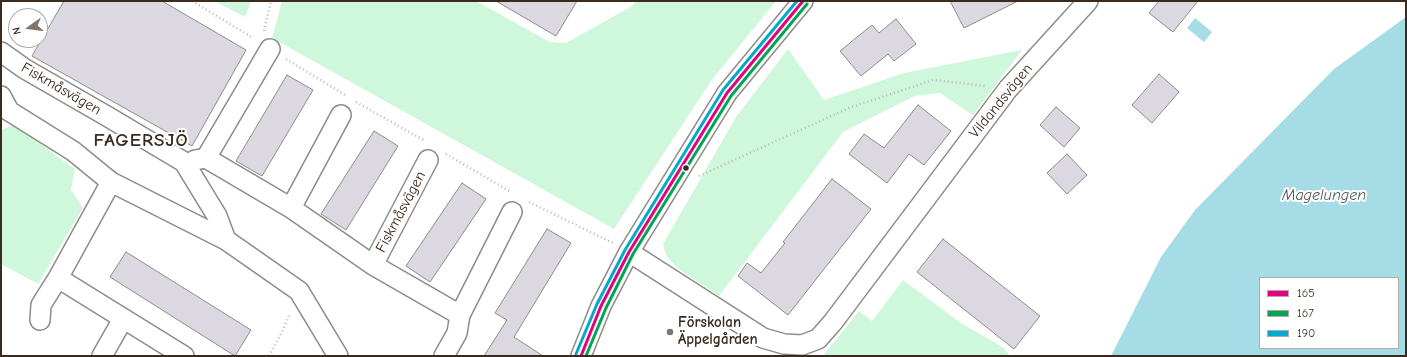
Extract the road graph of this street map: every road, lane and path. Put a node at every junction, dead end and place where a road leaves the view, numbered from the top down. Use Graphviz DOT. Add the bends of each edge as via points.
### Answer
graph roads {
  1 [pos="192,1"];
  2 [pos="271,1"];
  3 [pos="803,1"];
  4 [pos="1088,1"];
  5 [pos="266,46"];
  6 [pos="1,52"];
  7 [pos="994,86"];
  8 [pos="4,107"];
  9 [pos="341,115"];
  10 [pos="433,152"];
  11 [pos="206,158"];
  12 [pos="184,162"];
  13 [pos="695,178"];
  14 [pos="111,182"];
  15 [pos="512,192"];
  16 [pos="519,206"];
  17 [pos="292,208"];
  18 [pos="226,240"];
  19 [pos="629,252"];
  20 [pos="373,265"];
  21 [pos="58,278"];
  22 [pos="460,315"];
  23 [pos="123,319"];
  24 [pos="40,320"];
  25 [pos="282,332"];
  26 [pos="102,356"];
  27 [pos="184,356"];
  28 [pos="269,356"];
  29 [pos="338,356"];
  30 [pos="444,356"];
  31 [pos="581,356"];
  1 -- 5 [label="path"];
  2 -- 5 [label="path"];
  3 -- 19 [label="street" via="727,93"];
  4 -- 19 [label="street, Vildandsvägen" via="1008,89 818,339 802,345 784,344 763,338"];
  5 -- 10 [label="path"];
  5 -- 11 [label="street"];
  6 -- 12 [label="street, Fiskmåsvägen" via="25,69"];
  7 -- 13 [label="path" via="933,80 849,108"];
  8 -- 14 [label="street" via="73,151"];
  9 -- 17 [label="street"];
  10 -- 15 [label="path"];
  10 -- 20 [label="street, Fiskmåsvägen"];
  11 -- 12 [label="street"];
  11 -- 17 [label="street, Fiskmåsvägen"];
  12 -- 18 [label="street, Fiskmåsvägen" via="217,216"];
  14 -- 18 [label="street"];
  14 -- 21 [label="street"];
  16 -- 19 [label="path"];
  16 -- 22 [label="street"];
  17 -- 20 [label="street, Fiskmåsvägen"];
  18 -- 29 [label="street" via="299,291"];
  19 -- 31 [label="street" via="601,306"];
  20 -- 22 [label="street, Fiskmåsvägen"];
  21 -- 23 [label="street"];
  21 -- 24 [label="street" via="41,305"];
  22 -- 30 [label="street" via="457,333"];
  23 -- 26 [label="street"];
  23 -- 27 [label="street"];
  25 -- 28 [label="path"];
}
